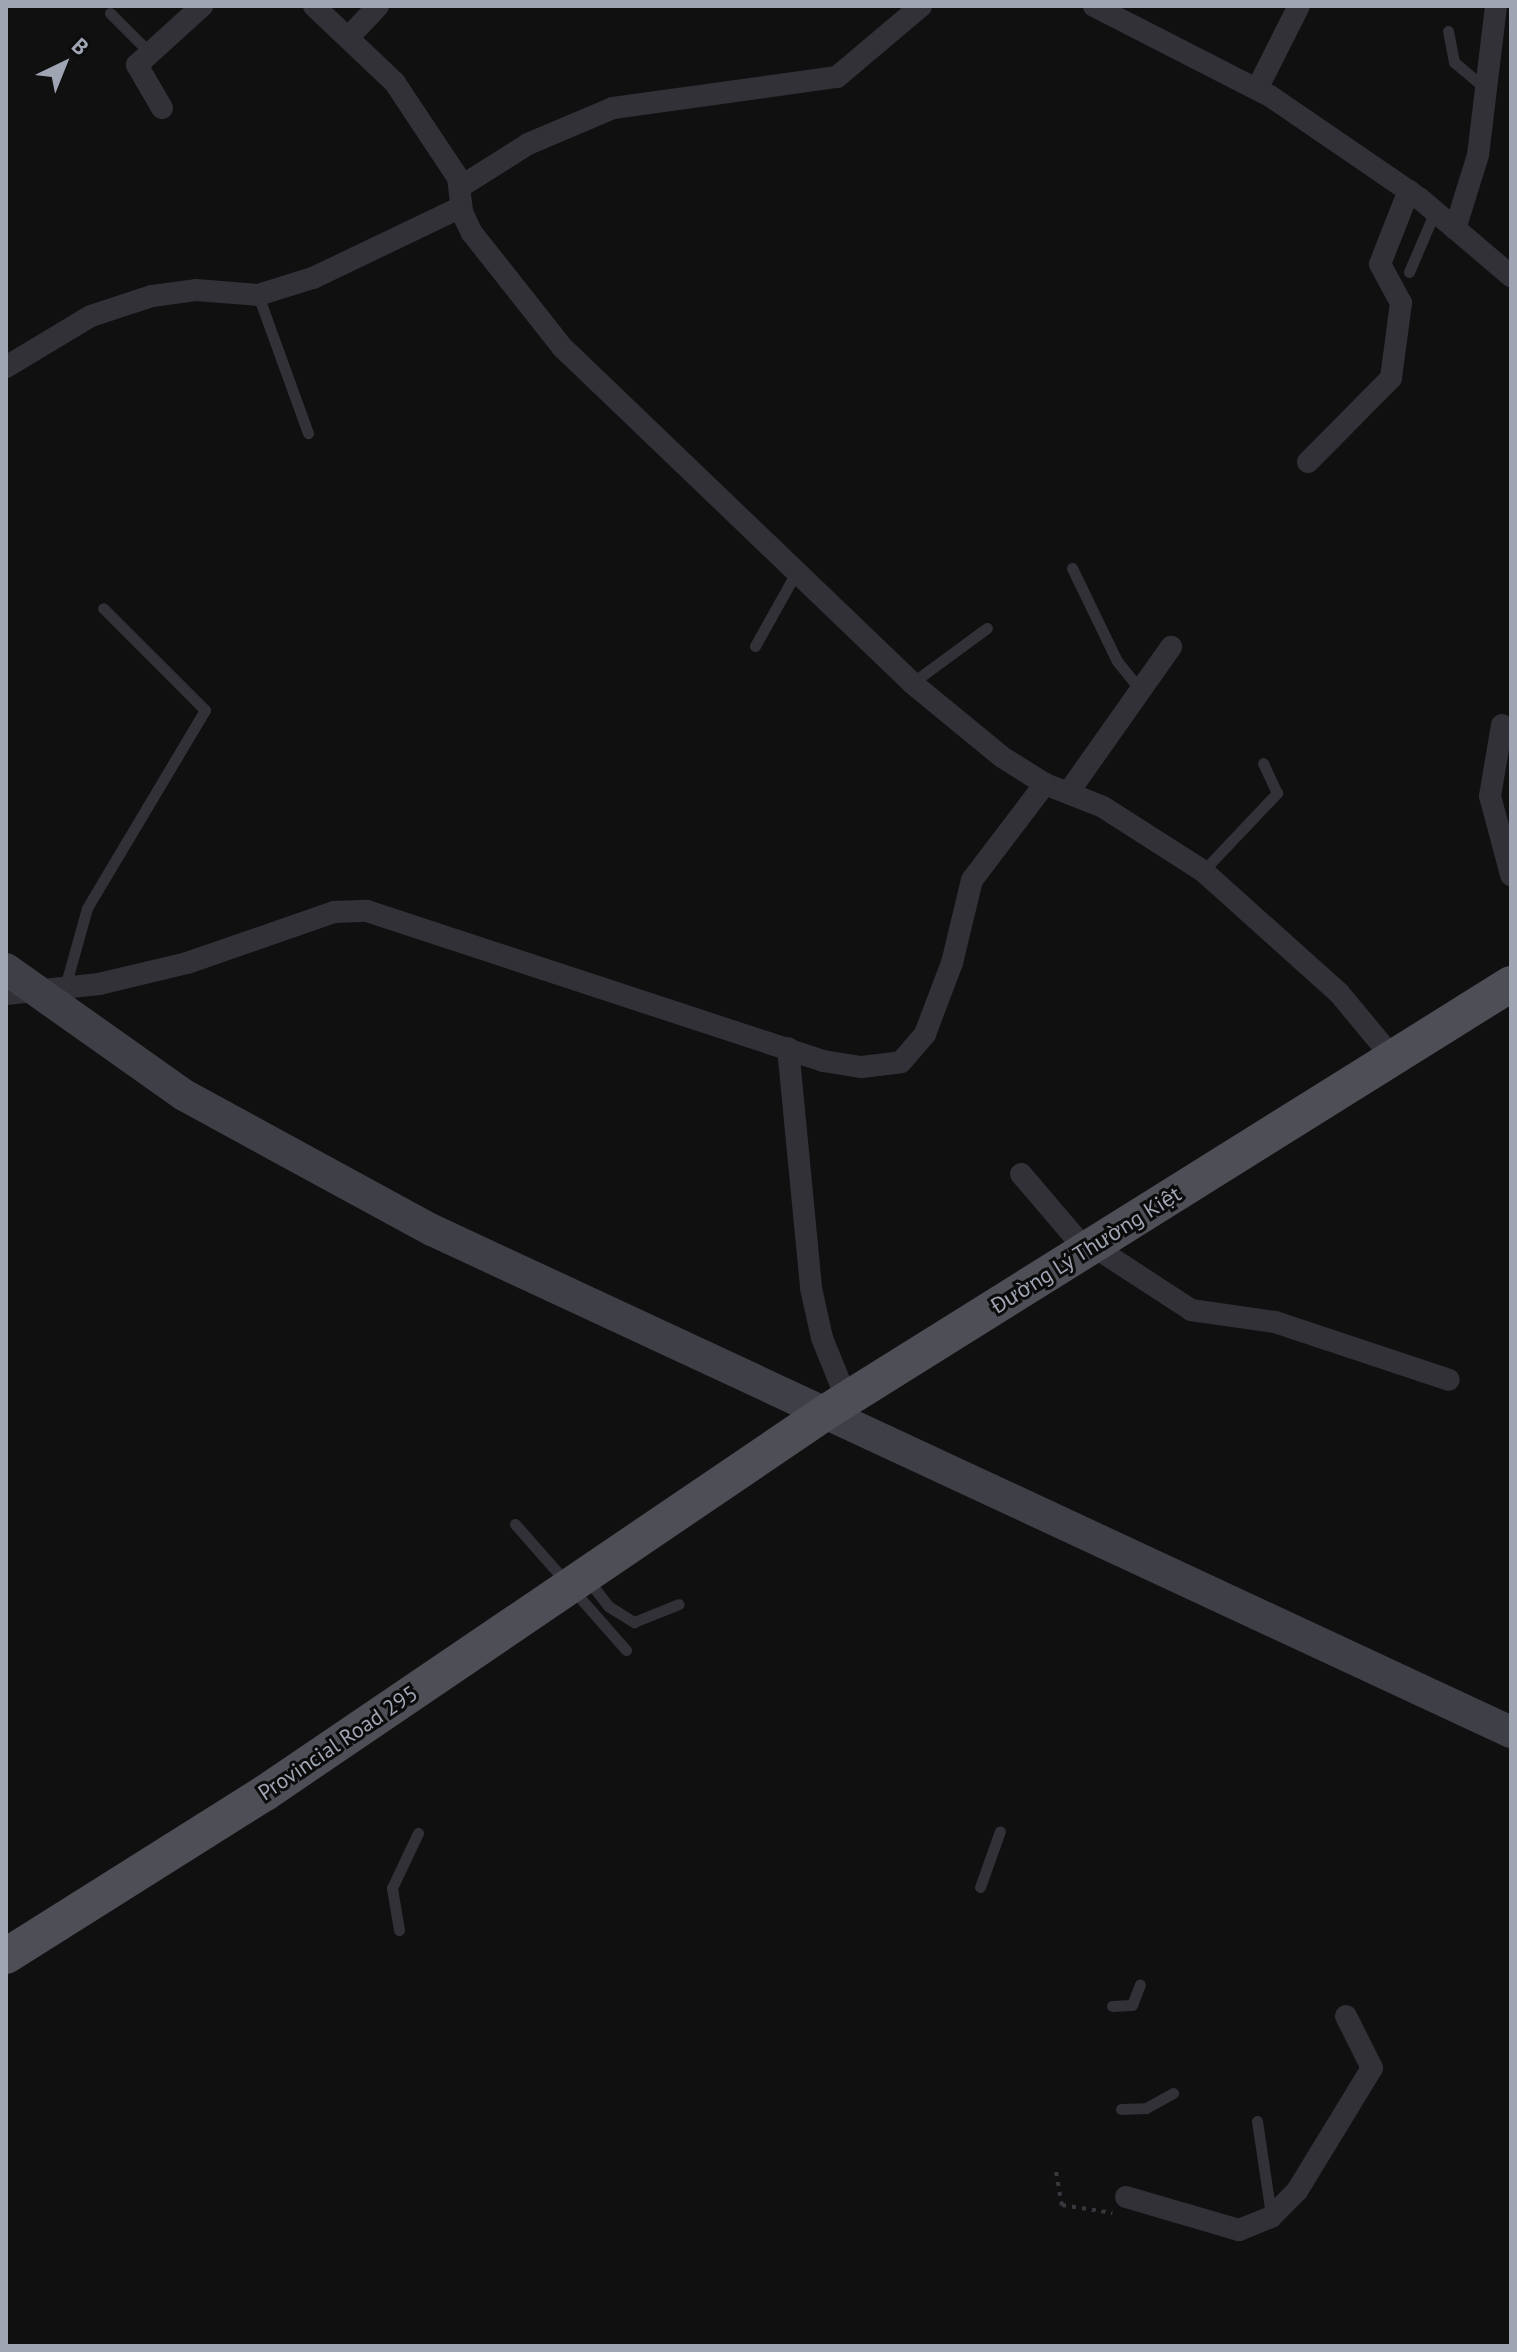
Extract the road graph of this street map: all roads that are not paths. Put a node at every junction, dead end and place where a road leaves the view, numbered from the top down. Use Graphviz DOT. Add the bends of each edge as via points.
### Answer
graph roads {
  1 [pos="202,6"];
  2 [pos="314,6"];
  3 [pos="378,6"];
  4 [pos="921,6"];
  5 [pos="1094,6"];
  6 [pos="1299,6"];
  7 [pos="1496,6"];
  8 [pos="110,13"];
  9 [pos="1448,31"];
  10 [pos="348,38"];
  11 [pos="147,50"];
  12 [pos="1485,88"];
  13 [pos="1257,89"];
  14 [pos="162,108"];
  15 [pos="1409,190"];
  16 [pos="460,197"];
  17 [pos="1435,211"];
  18 [pos="1455,229"];
  19 [pos="1409,272"];
  20 [pos="1511,276"];
  21 [pos="258,295"];
  22 [pos="6,367"];
  23 [pos="308,433"];
  24 [pos="1308,462"];
  25 [pos="1072,568"];
  26 [pos="797,571"];
  27 [pos="103,608"];
  28 [pos="987,628"];
  29 [pos="755,646"];
  30 [pos="1171,647"];
  31 [pos="912,683"];
  32 [pos="1140,689"];
  33 [pos="1502,725"];
  34 [pos="1263,763"];
  35 [pos="1045,784"];
  36 [pos="1068,793"];
  37 [pos="1203,871"];
  38 [pos="1511,875"];
  39 [pos="6,969"];
  40 [pos="1511,984"];
  41 [pos="36,992"];
  42 [pos="788,1048"];
  43 [pos="1393,1058"];
  44 [pos="1021,1174"];
  45 [pos="1089,1248"];
  46 [pos="1449,1380"];
  47 [pos="835,1407"];
  48 [pos="664,1521"];
  49 [pos="515,1524"];
  50 [pos="577,1581"];
  51 [pos="679,1604"];
  52 [pos="626,1650"];
  53 [pos="1511,1732"];
  54 [pos="1000,1831"];
  55 [pos="418,1833"];
  56 [pos="980,1887"];
  57 [pos="399,1930"];
  58 [pos="6,1956"];
  59 [pos="1140,1984"];
  60 [pos="1112,2006"];
  61 [pos="1346,2016"];
  62 [pos="1173,2093"];
  63 [pos="1121,2109"];
  64 [pos="1257,2121"];
  65 [pos="1127,2206"];
  66 [pos="1271,2217"];
  1 -- 11 [label="street"];
  2 -- 10 [label="street"];
  3 -- 10 [label="street"];
  4 -- 16 [label="street" via="837,77 613,108 528,144"];
  5 -- 13 [label="street"];
  6 -- 13 [label="street"];
  7 -- 12 [label="street"];
  8 -- 11 [label="lane"];
  9 -- 12 [label="lane" via="1454,62"];
  10 -- 16 [label="street" via="395,83"];
  11 -- 14 [label="street" via="137,65"];
  12 -- 18 [label="street" via="1478,155"];
  13 -- 15 [label="street"];
  15 -- 17 [label="street"];
  15 -- 24 [label="street" via="1380,264 1401,303 1391,378"];
  16 -- 21 [label="street" via="313,278"];
  16 -- 26 [label="street" via="472,233 562,347"];
  17 -- 18 [label="street"];
  17 -- 19 [label="lane"];
  18 -- 20 [label="street"];
  21 -- 22 [label="street" via="196,290 152,296 91,316"];
  21 -- 23 [label="lane"];
  25 -- 32 [label="lane" via="1117,661"];
  26 -- 29 [label="lane"];
  26 -- 31 [label="street"];
  27 -- 41 [label="lane" via="205,710"];
  28 -- 31 [label="lane"];
  30 -- 32 [label="street"];
  31 -- 35 [label="street"];
  32 -- 36 [label="street"];
  33 -- 38 [label="street" via="1490,796"];
  34 -- 37 [label="lane" via="1277,793"];
  35 -- 36 [label="street"];
  35 -- 42 [label="street" via="972,880 952,963 915,1050 901,1062 862,1067"];
  36 -- 37 [label="street" via="1103,807"];
  37 -- 43 [label="street" via="1339,993"];
  39 -- 41 [label="street"];
  40 -- 43 [label="main road, Đường Lý Thường Kiệt"];
  41 -- 42 [label="street" via="187,963 334,912 367,911"];
  41 -- 47 [label="street" via="184,1095 432,1230"];
  42 -- 47 [label="street" via="811,1288"];
  43 -- 45 [label="main road, Đường Lý Thường Kiệt"];
  44 -- 45 [label="street"];
  45 -- 46 [label="street" via="1191,1310 1275,1322"];
  45 -- 47 [label="main road, Đường Lý Thường Kiệt"];
  47 -- 48 [label="main road, Đường Lý Thường Kiệt"];
  47 -- 53 [label="street"];
  48 -- 50 [label="main road, Provincial Road 295"];
  49 -- 50 [label="lane"];
  50 -- 51 [label="lane" via="634,1622"];
  50 -- 52 [label="lane"];
  50 -- 58 [label="main road, Provincial Road 295" via="265,1793"];
  54 -- 56 [label="lane"];
  55 -- 57 [label="lane" via="392,1888"];
  59 -- 60 [label="lane" via="1132,2005"];
  61 -- 66 [label="street" via="1372,2068 1297,2191"];
  62 -- 63 [label="lane" via="1146,2108"];
  64 -- 66 [label="lane"];
  65 -- 66 [label="street" via="1239,2230"];
}
